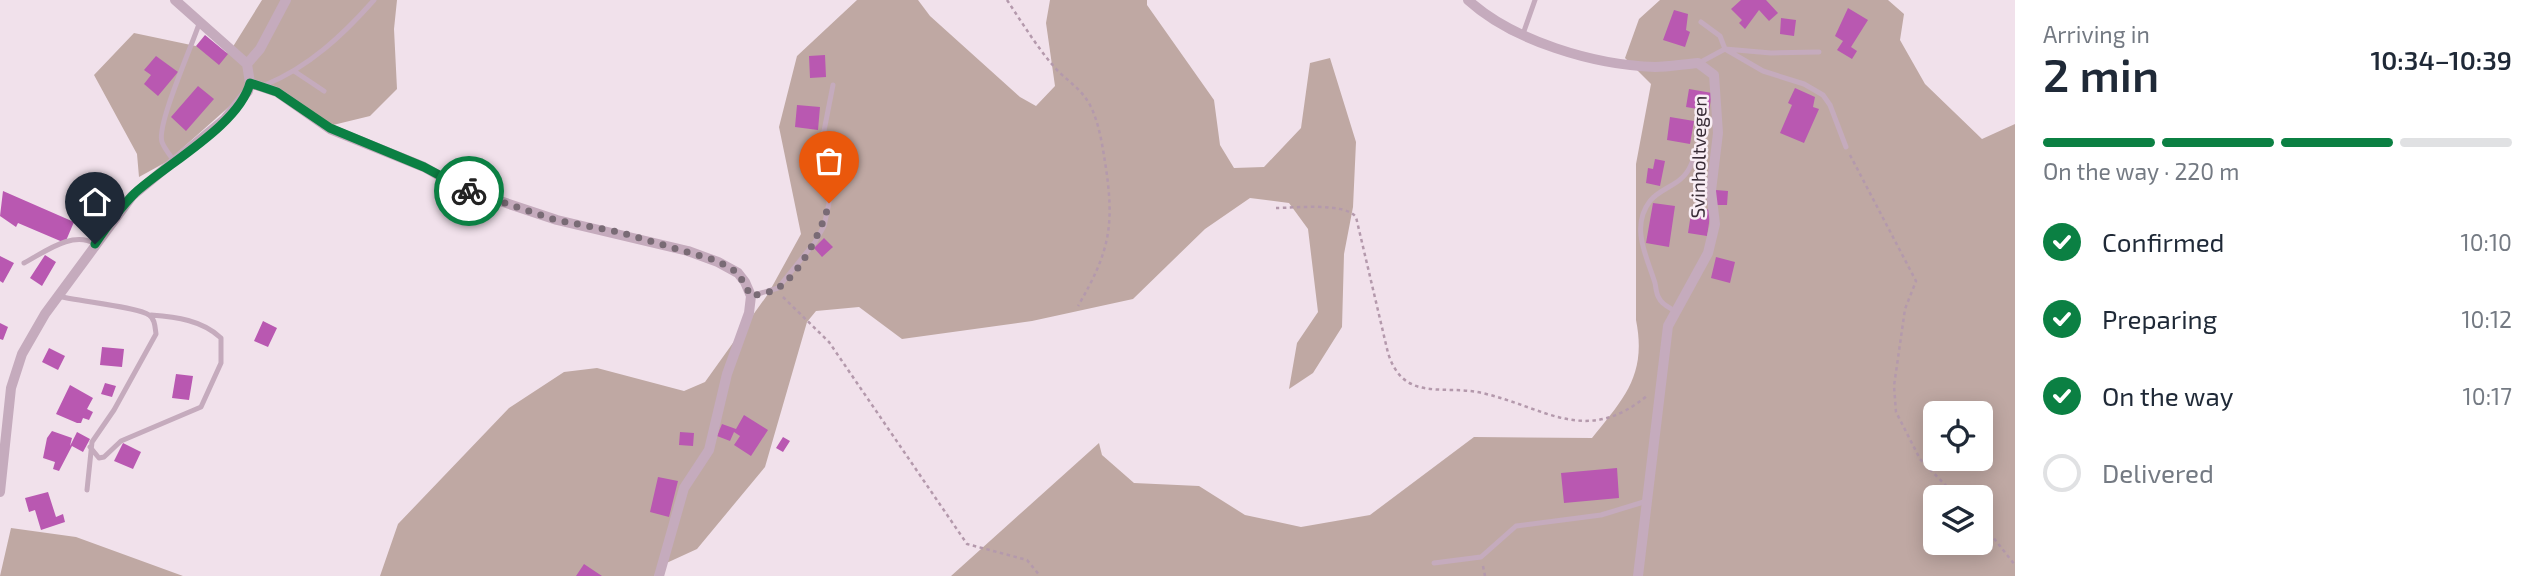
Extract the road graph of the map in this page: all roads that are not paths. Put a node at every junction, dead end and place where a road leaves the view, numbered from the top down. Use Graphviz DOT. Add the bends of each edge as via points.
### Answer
graph roads {
  1 [pos="175,0"];
  2 [pos="286,0"];
  3 [pos="374,0"];
  4 [pos="1468,0"];
  5 [pos="1535,0"];
  6 [pos="200,21"];
  7 [pos="1701,22"];
  8 [pos="1523,34"];
  9 [pos="1725,49"];
  10 [pos="1819,52"];
  11 [pos="1698,63"];
  12 [pos="247,64"];
  13 [pos="294,71"];
  14 [pos="250,83"];
  15 [pos="832,85"];
  16 [pos="264,86"];
  17 [pos="324,91"];
  18 [pos="1716,117"];
  19 [pos="1846,147"];
  20 [pos="174,160"];
  21 [pos="95,244"];
  22 [pos="24,262"];
  23 [pos="58,296"];
  24 [pos="751,296"];
  25 [pos="1675,312"];
  26 [pos="151,315"];
  27 [pos="90,447"];
  28 [pos="87,490"];
  29 [pos="0,492"];
  30 [pos="1647,501"];
  31 [pos="1434,563"];
  32 [pos="659,576"];
  33 [pos="1638,576"];
  1 -- 6 [label="street"];
  2 -- 12 [label="street"];
  3 -- 13 [label="lane" via="323,51"];
  4 -- 8 [label="street" via="1502,26"];
  5 -- 8 [label="lane"];
  6 -- 12 [label="street"];
  6 -- 20 [label="lane" via="164,113 162,142"];
  7 -- 9 [label="lane" via="1720,36"];
  8 -- 11 [label="street" via="1619,62 1655,67"];
  9 -- 10 [label="lane"];
  9 -- 11 [label="lane"];
  9 -- 19 [label="lane" via="1763,71 1804,83 1823,95"];
  11 -- 18 [label="street, Svinholtvegen" via="1714,75"];
  12 -- 14 [label="street"];
  13 -- 16 [label="lane"];
  13 -- 17 [label="lane"];
  14 -- 16 [label="street"];
  14 -- 20 [label="street" via="243,101"];
  15 -- 24 [label="lane" via="823,136 829,203 824,226 776,289"];
  16 -- 24 [label="street" via="330,128 499,203 718,261 738,273"];
  18 -- 25 [label="street, Svinholtvegen" via="1711,191 1715,224 1708,253"];
  18 -- 25 [label="lane" via="1699,133 1690,168 1679,182 1656,195 1644,216 1640,241 1644,256 1659,300"];
  20 -- 21 [label="street" via="132,196"];
  21 -- 22 [label="lane" via="76,238"];
  21 -- 23 [label="street"];
  23 -- 26 [label="lane"];
  23 -- 29 [label="street" via="22,354 11,388"];
  24 -- 32 [label="street" via="709,450 684,488"];
  25 -- 30 [label="street, Svinholtvegen" via="1668,326"];
  26 -- 27 [label="lane" via="156,334"];
  26 -- 27 [label="lane" via="192,322 221,338 221,363 207,398 194,411 121,441 104,457 99,458"];
  27 -- 28 [label="lane"];
  30 -- 31 [label="lane" via="1601,515 1516,526 1481,557"];
  30 -- 33 [label="street, Svinholtvegen"];
}
